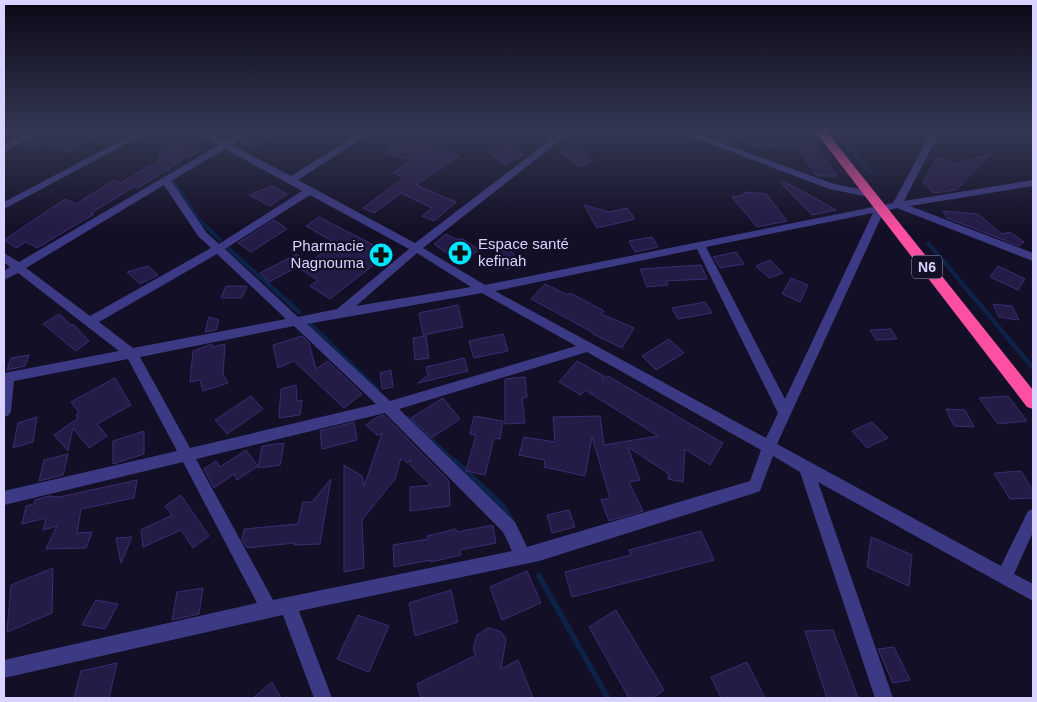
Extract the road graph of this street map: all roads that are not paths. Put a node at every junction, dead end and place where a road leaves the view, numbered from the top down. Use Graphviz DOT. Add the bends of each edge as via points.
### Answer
graph roads {
  1 [pos="84,164"];
  2 [pos="195,164"];
  3 [pos="257,164"];
  4 [pos="317,164"];
  5 [pos="525,164"];
  6 [pos="769,164"];
  7 [pos="845,164"];
  8 [pos="855,164"];
  9 [pos="915,164"];
  10 [pos="166,181"];
  11 [pos="290,181"];
  12 [pos="1033,183"];
  13 [pos="309,191"];
  14 [pos="869,194"];
  15 [pos="4,206"];
  16 [pos="889,206"];
  17 [pos="700,244"];
  18 [pos="416,248"];
  19 [pos="218,249"];
  20 [pos="4,257"];
  21 [pos="1033,257"];
  22 [pos="16,268"];
  23 [pos="4,276"];
  24 [pos="483,289"];
  25 [pos="340,313"];
  26 [pos="89,322"];
  27 [pos="299,322"];
  28 [pos="589,347"];
  29 [pos="132,354"];
  30 [pos="6,377"];
  31 [pos="1033,386"];
  32 [pos="1033,402"];
  33 [pos="388,407"];
  34 [pos="4,411"];
  35 [pos="785,413"];
  36 [pos="769,447"];
  37 [pos="187,453"];
  38 [pos="806,467"];
  39 [pos="4,498"];
  40 [pos="1033,516"];
  41 [pos="523,556"];
  42 [pos="1004,577"];
  43 [pos="1033,593"];
  44 [pos="288,605"];
  45 [pos="269,609"];
  46 [pos="4,669"];
  47 [pos="323,698"];
  48 [pos="884,698"];
  1 -- 15 [label="street"];
  2 -- 10 [label="street"];
  3 -- 11 [label="street"];
  4 -- 11 [label="street"];
  5 -- 18 [label="street"];
  6 -- 14 [label="street" via="832,187"];
  7 -- 14 [label="highway, N6"];
  8 -- 16 [label="highway, N6"];
  9 -- 16 [label="street"];
  10 -- 19 [label="street" via="202,234"];
  10 -- 22 [label="street"];
  11 -- 13 [label="street"];
  12 -- 16 [label="street"];
  13 -- 18 [label="street"];
  13 -- 19 [label="street"];
  14 -- 16 [label="highway, N6"];
  16 -- 17 [label="street"];
  16 -- 21 [label="street"];
  16 -- 31 [label="highway, N6"];
  16 -- 32 [label="highway, N6"];
  16 -- 35 [label="street"];
  17 -- 24 [label="street"];
  17 -- 35 [label="street"];
  18 -- 24 [label="street"];
  18 -- 25 [label="street"];
  19 -- 26 [label="street"];
  19 -- 27 [label="street"];
  20 -- 22 [label="street"];
  22 -- 23 [label="street"];
  22 -- 26 [label="street"];
  24 -- 25 [label="street"];
  24 -- 28 [label="street"];
  25 -- 27 [label="street"];
  26 -- 29 [label="street"];
  27 -- 29 [label="street"];
  27 -- 33 [label="street"];
  28 -- 33 [label="street"];
  28 -- 36 [label="street"];
  29 -- 30 [label="street"];
  29 -- 37 [label="street"];
  30 -- 34 [label="street"];
  33 -- 37 [label="street"];
  33 -- 41 [label="street" via="509,527"];
  35 -- 36 [label="street"];
  36 -- 38 [label="street"];
  36 -- 41 [label="street" via="755,486"];
  37 -- 39 [label="street"];
  37 -- 45 [label="street"];
  38 -- 42 [label="street"];
  38 -- 48 [label="street"];
  40 -- 42 [label="street"];
  41 -- 44 [label="street"];
  42 -- 43 [label="street"];
  44 -- 45 [label="street"];
  44 -- 47 [label="street"];
  45 -- 46 [label="street"];
}
